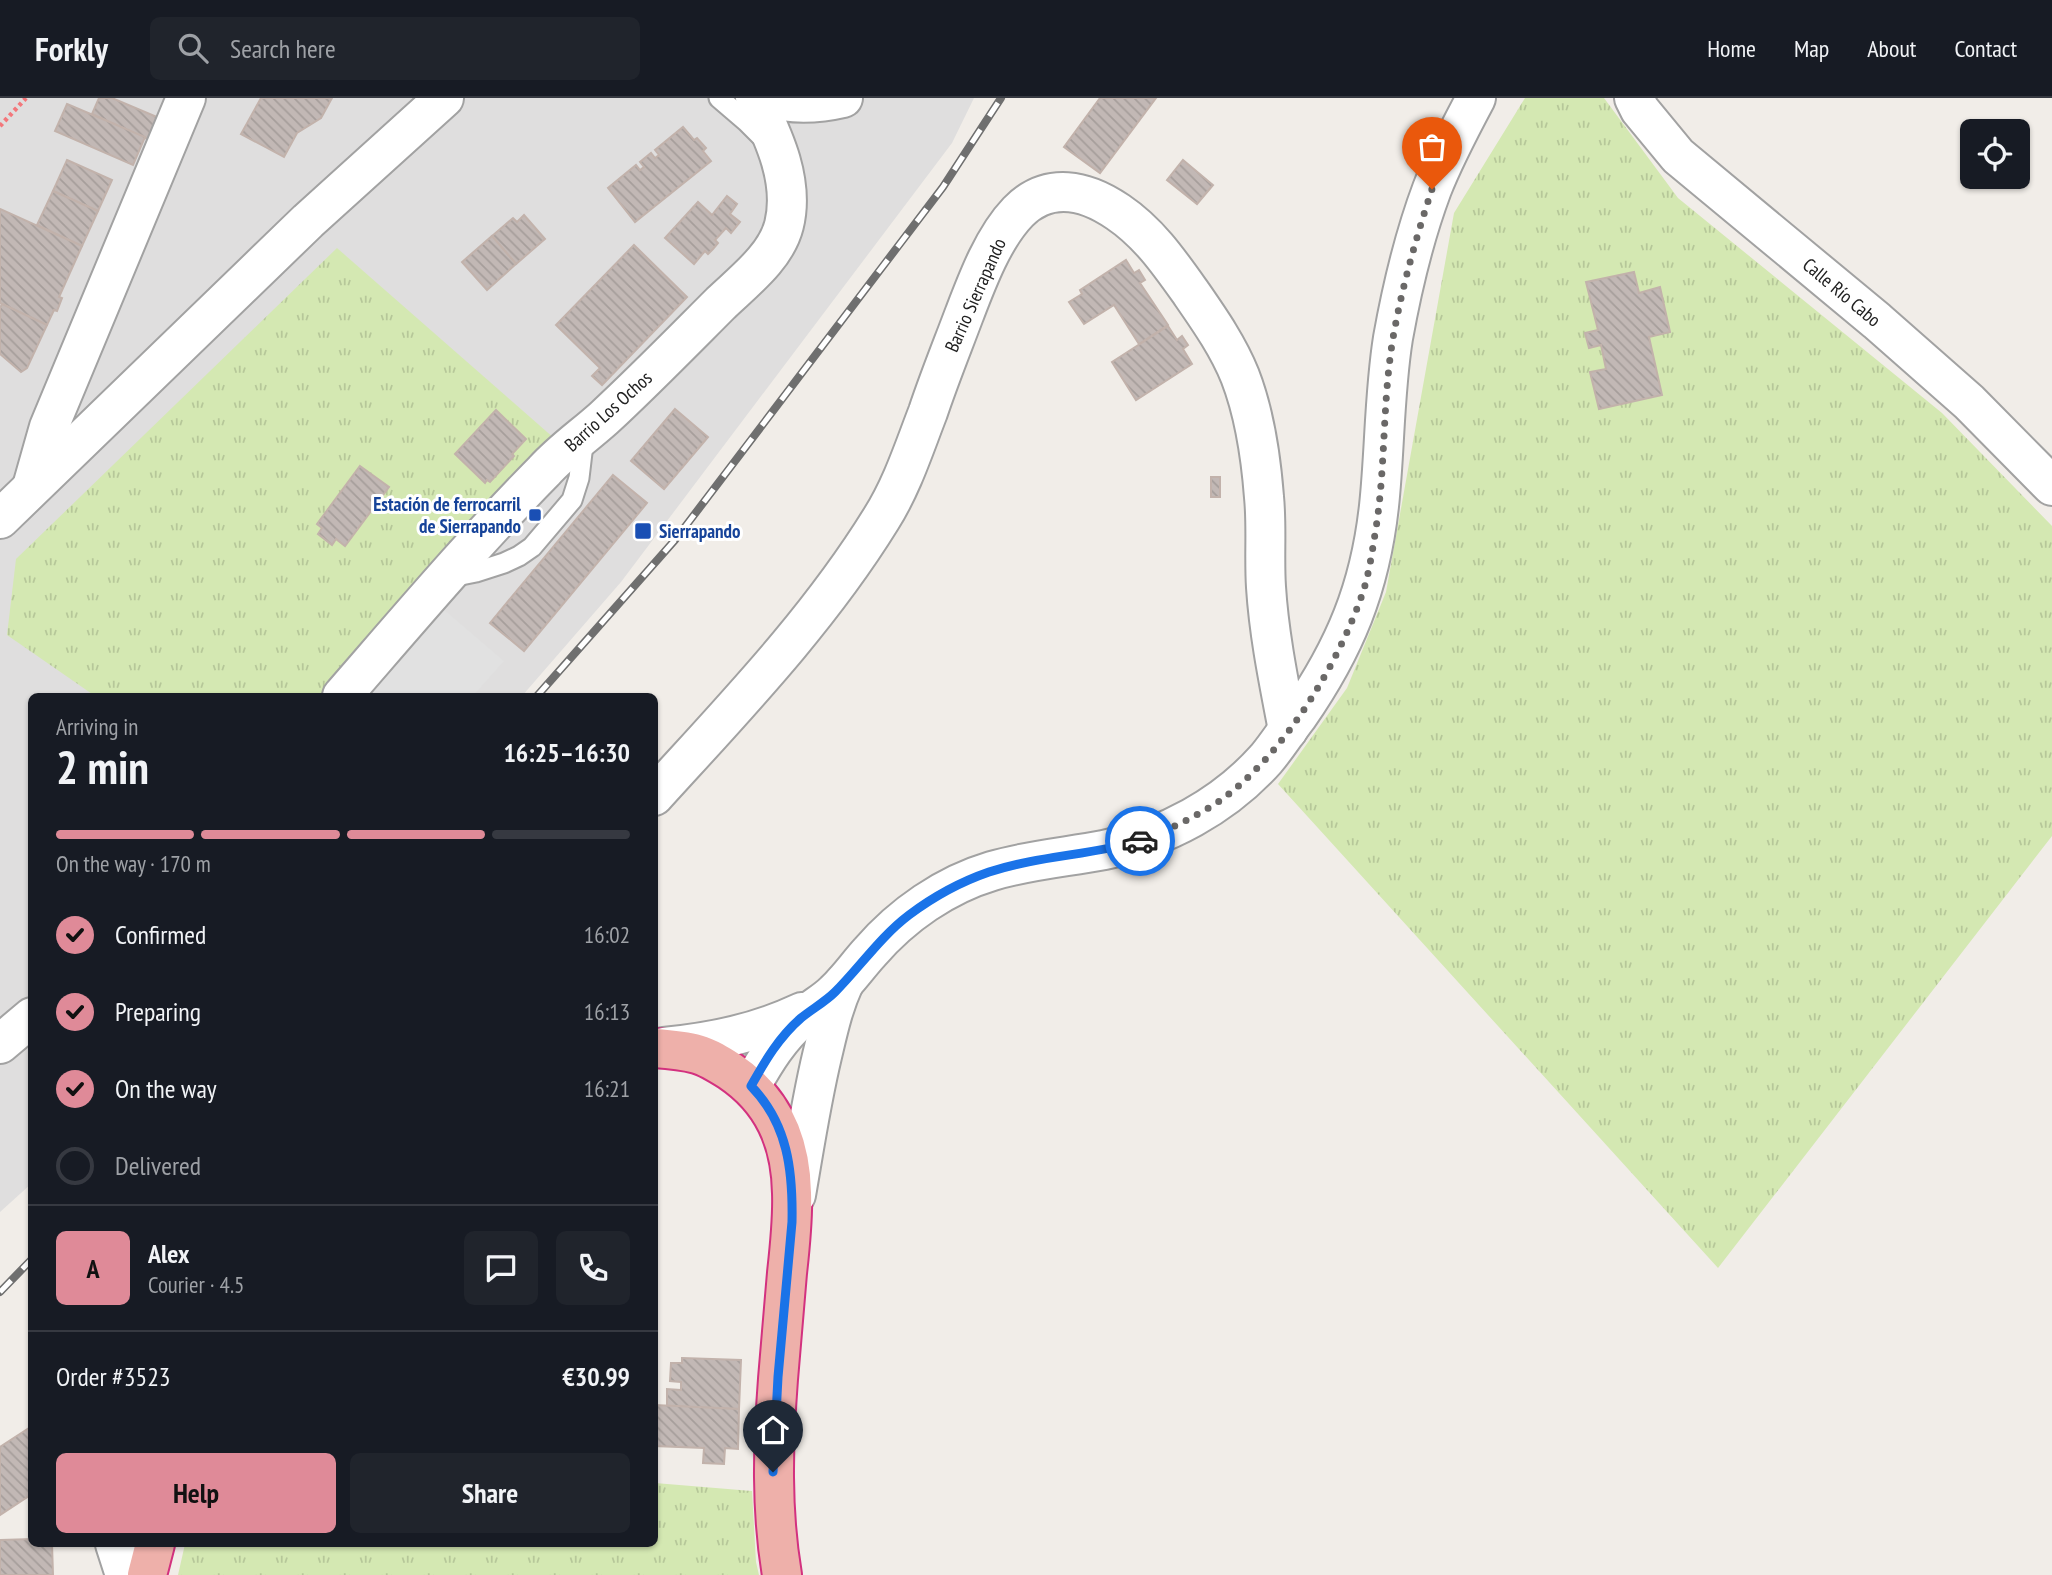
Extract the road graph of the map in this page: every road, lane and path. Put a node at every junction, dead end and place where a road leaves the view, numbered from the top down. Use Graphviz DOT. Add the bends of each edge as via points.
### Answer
graph roads {
  1 [pos="26,98"];
  2 [pos="186,98"];
  3 [pos="444,98"];
  4 [pos="719,98"];
  5 [pos="755,98"];
  6 [pos="767,98"];
  7 [pos="843,98"];
  8 [pos="1476,98"];
  9 [pos="1634,98"];
  10 [pos="0,126"];
  11 [pos="783,166"];
  12 [pos="2052,486"];
  13 [pos="32,487"];
  14 [pos="0,519"];
  15 [pos="344,693"];
  16 [pos="1288,730"];
  17 [pos="658,792"];
  18 [pos="835,1001"];
  19 [pos="28,1020"];
  20 [pos="0,1044"];
  21 [pos="658,1048"];
  22 [pos="658,1048"];
  23 [pos="753,1089"];
  24 [pos="792,1222"];
  25 [pos="116,1547"];
  26 [pos="154,1547"];
  27 [pos="125,1575"];
  28 [pos="147,1575"];
  29 [pos="782,1575"];
  1 -- 10 [label="path"];
  2 -- 13 [label="street" via="49,428"];
  3 -- 13 [label="street" via="308,220"];
  4 -- 11 [label="lane" via="765,140"];
  5 -- 11 [label="street, Barrio Los Ochos"];
  6 -- 7 [label="street" via="812,104"];
  8 -- 16 [label="street" via="1432,189 1400,302 1388,376 1379,503 1364,589 1329,669"];
  9 -- 12 [label="street, Calle Río Cabo" via="1678,156 1949,384"];
  11 -- 15 [label="street, Barrio Los Ochos" via="784,226 762,262 542,472"];
  13 -- 14 [label="street"];
  16 -- 17 [label="street, Barrio Sierrapando" via="1266,589 1264,498 1256,433 1240,376 1215,328 1137,225 1104,202 1077,191 1057,192 1019,211 1002,233 977,281 908,467 883,517 778,660"];
  16 -- 18 [label="street" via="1241,783 1164,832 1108,849 990,872 940,895 908,916 871,950"];
  18 -- 21 [label="street" via="749,1032"];
  18 -- 23 [label="street" via="801,1018 784,1035"];
  18 -- 24 [label="street" via="813,1094"];
  19 -- 20 [label="street"];
  22 -- 23 [label="highway" via="719,1063"];
  23 -- 24 [label="highway" via="771,1111 784,1141"];
  24 -- 29 [label="highway" via="774,1429 774,1513"];
  25 -- 27 [label="street"];
  26 -- 28 [label="highway"];
}
